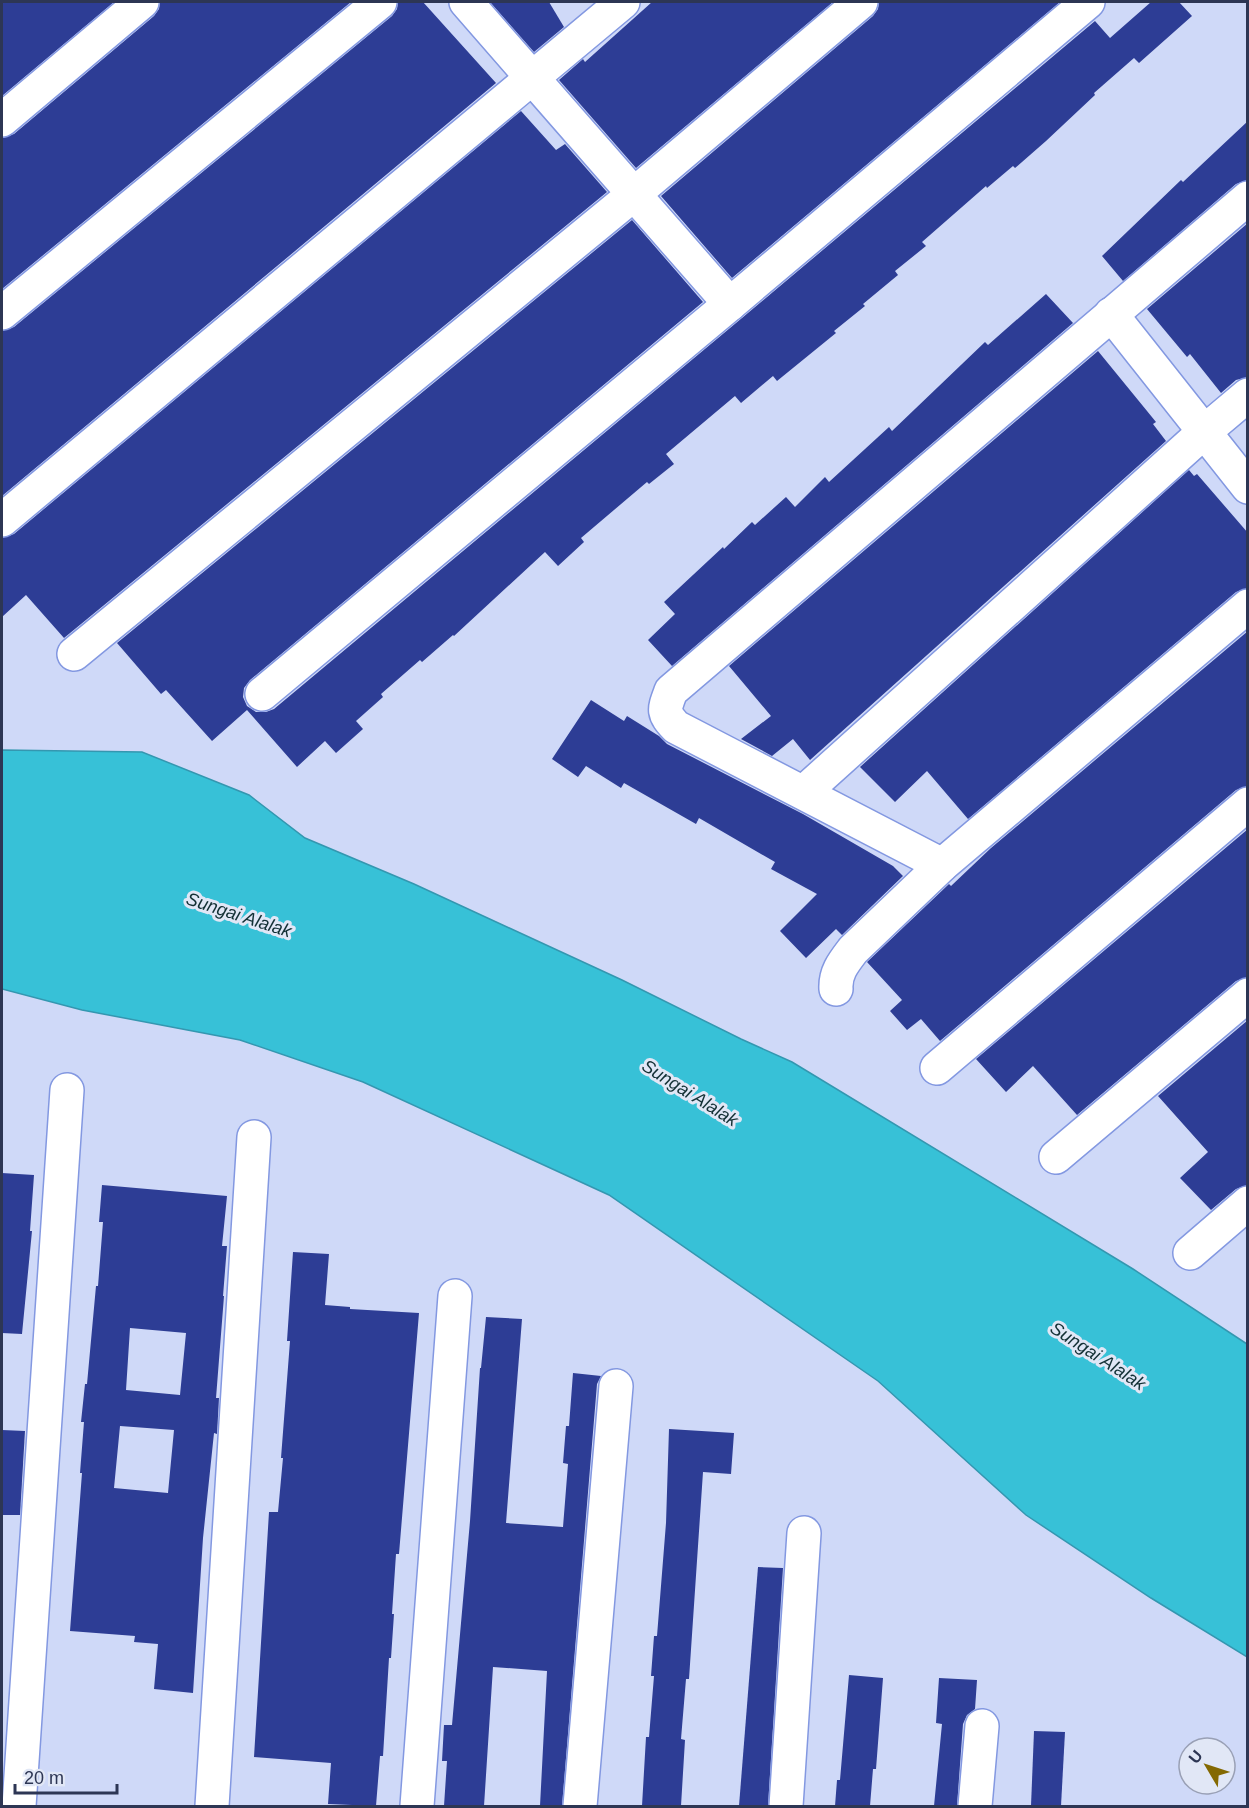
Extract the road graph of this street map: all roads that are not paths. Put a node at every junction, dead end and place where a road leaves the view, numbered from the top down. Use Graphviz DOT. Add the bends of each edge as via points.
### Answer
graph roads {
  1 [pos="141,2"];
  2 [pos="380,2"];
  3 [pos="466,2"];
  4 [pos="622,2"];
  5 [pos="861,2"];
  6 [pos="1088,2"];
  7 [pos="533,77"];
  8 [pos="2,120"];
  9 [pos="633,195"];
  10 [pos="1248,198"];
  11 [pos="730,304"];
  12 [pos="2,313"];
  13 [pos="1111,315"];
  14 [pos="1248,395"];
  15 [pos="1204,432"];
  16 [pos="1248,487"];
  17 [pos="2,520"];
  18 [pos="1248,606"];
  19 [pos="74,654"];
  20 [pos="262,694"];
  21 [pos="804,792"];
  22 [pos="1248,804"];
  23 [pos="942,865"];
  24 [pos="836,989"];
  25 [pos="1248,995"];
  26 [pos="937,1068"];
  27 [pos="67,1090"];
  28 [pos="254,1137"];
  29 [pos="1056,1157"];
  30 [pos="1248,1203"];
  31 [pos="1190,1252"];
  32 [pos="455,1296"];
  33 [pos="616,1386"];
  34 [pos="804,1533"];
  35 [pos="982,1726"];
  36 [pos="19,1806"];
  37 [pos="212,1806"];
  38 [pos="417,1806"];
  39 [pos="580,1806"];
  40 [pos="786,1806"];
  41 [pos="975,1806"];
  1 -- 8 [label="street"];
  2 -- 12 [label="street"];
  3 -- 7 [label="street"];
  4 -- 7 [label="street"];
  5 -- 9 [label="street"];
  6 -- 11 [label="street"];
  7 -- 9 [label="street"];
  7 -- 17 [label="street"];
  9 -- 11 [label="street"];
  9 -- 19 [label="street"];
  10 -- 13 [label="street"];
  11 -- 20 [label="street"];
  13 -- 15 [label="street"];
  13 -- 21 [label="street" via="671,692 664,710 675,727"];
  14 -- 15 [label="street"];
  15 -- 16 [label="street"];
  15 -- 21 [label="street"];
  18 -- 23 [label="street"];
  21 -- 23 [label="street"];
  22 -- 26 [label="street"];
  23 -- 24 [label="street" via="853,950 836,978"];
  25 -- 29 [label="street"];
  27 -- 36 [label="street"];
  28 -- 37 [label="street"];
  30 -- 31 [label="street"];
  32 -- 38 [label="street"];
  33 -- 39 [label="street"];
  34 -- 40 [label="street"];
  35 -- 41 [label="street"];
}
